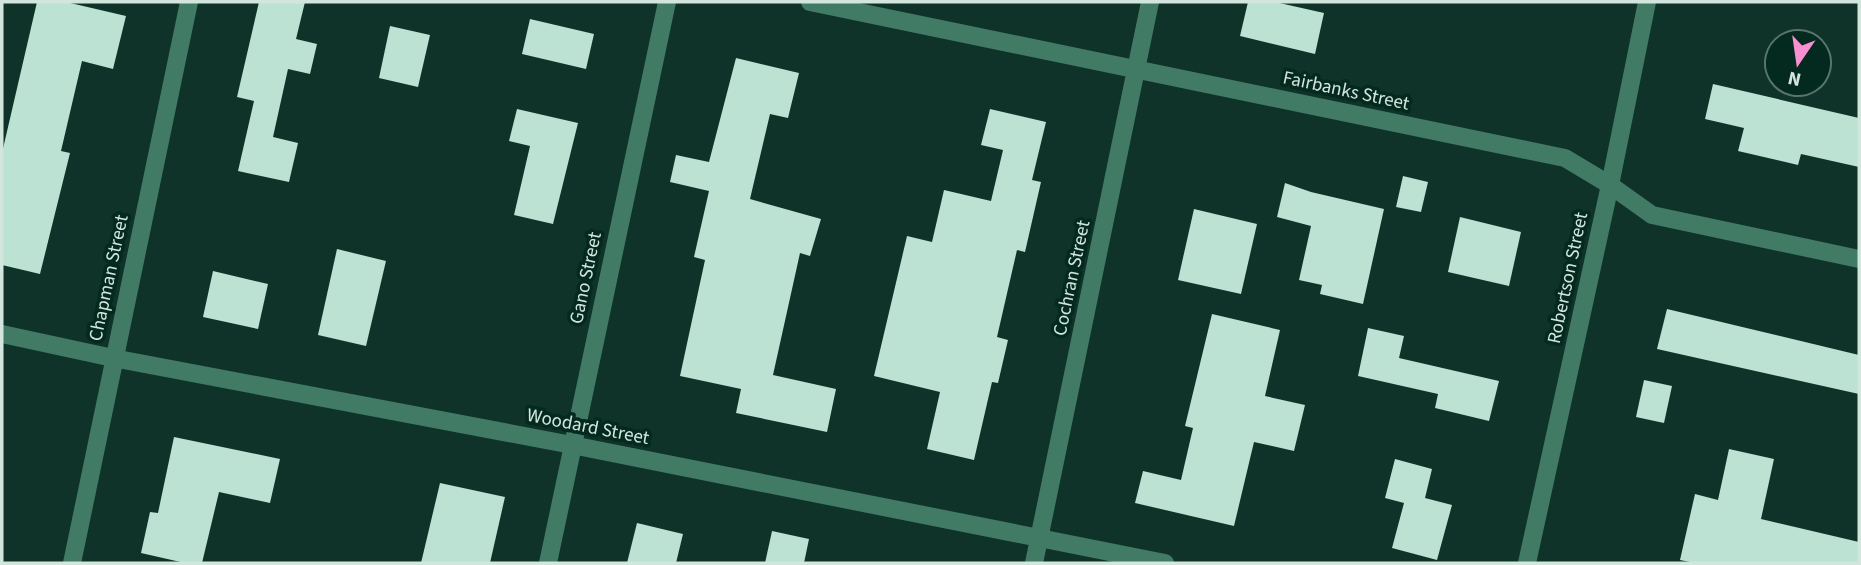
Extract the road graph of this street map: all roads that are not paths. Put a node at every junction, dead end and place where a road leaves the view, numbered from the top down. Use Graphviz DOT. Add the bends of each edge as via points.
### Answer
graph roads {
  1 [pos="189,2"];
  2 [pos="667,2"];
  3 [pos="810,2"];
  4 [pos="1150,2"];
  5 [pos="1647,2"];
  6 [pos="1137,68"];
  7 [pos="1610,185"];
  8 [pos="1859,259"];
  9 [pos="2,334"];
  10 [pos="113,358"];
  11 [pos="572,445"];
  12 [pos="1040,538"];
  13 [pos="72,563"];
  14 [pos="548,563"];
  15 [pos="1034,563"];
  16 [pos="1165,563"];
  17 [pos="1527,563"];
  1 -- 10 [label="street, Chapman Street"];
  2 -- 11 [label="street, Gano Street"];
  3 -- 6 [label="street, Fairbanks Street"];
  4 -- 6 [label="street, Cochran Street"];
  5 -- 7 [label="street, Robertson Street"];
  6 -- 7 [label="street, Fairbanks Street" via="1565,158"];
  6 -- 12 [label="street, Cochran Street"];
  7 -- 8 [label="street, Fairbanks Street" via="1651,215"];
  7 -- 17 [label="street, Robertson Street"];
  9 -- 10 [label="street, Woodard Street"];
  10 -- 11 [label="street, Woodard Street"];
  10 -- 13 [label="street, Chapman Street"];
  11 -- 12 [label="street, Woodard Street"];
  11 -- 14 [label="street, Gano Street"];
  12 -- 15 [label="street, Cochran Street"];
  12 -- 16 [label="street, Woodard Street"];
}
